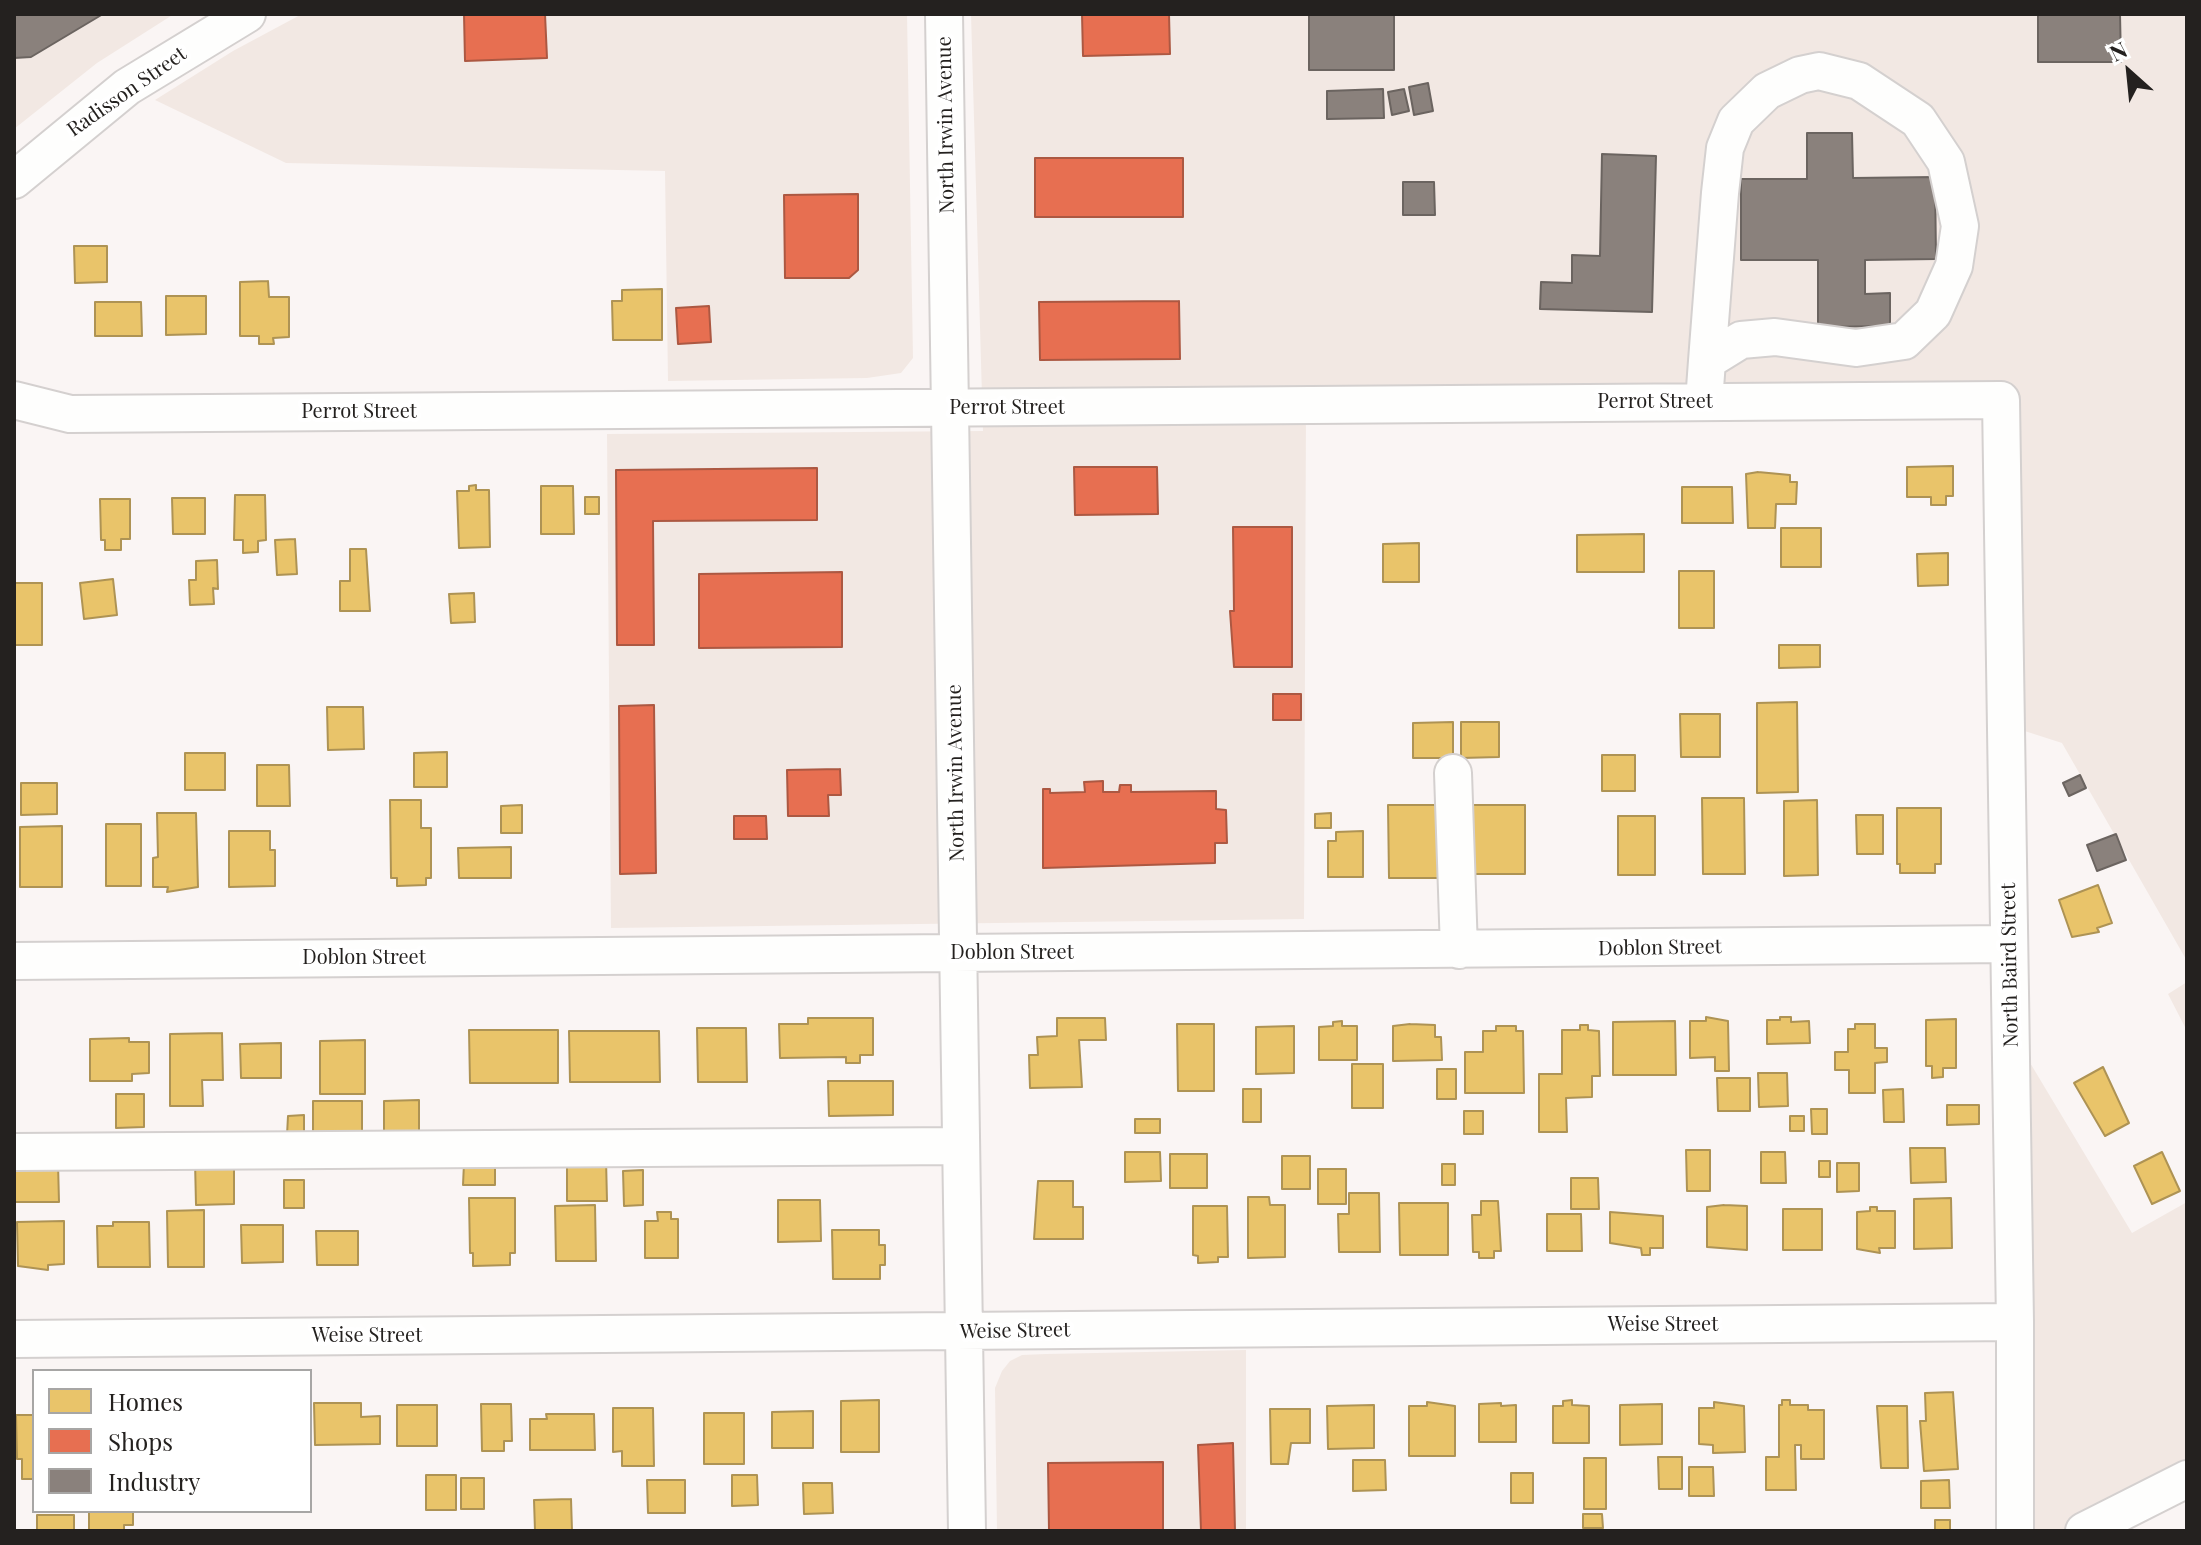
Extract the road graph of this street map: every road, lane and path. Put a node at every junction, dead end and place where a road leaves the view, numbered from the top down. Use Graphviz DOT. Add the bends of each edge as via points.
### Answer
graph roads {
  1 [pos="247,14"];
  2 [pos="944,14"];
  3 [pos="14,180"];
  4 [pos="1904,341"];
  5 [pos="1836,346"];
  6 [pos="1707,361"];
  7 [pos="14,400"];
  8 [pos="1919,400"];
  9 [pos="2001,400"];
  10 [pos="1823,401"];
  11 [pos="1704,402"];
  12 [pos="950,409"];
  13 [pos="1453,773"];
  14 [pos="2009,944"];
  15 [pos="1459,950"];
  16 [pos="958,953"];
  17 [pos="14,961"];
  18 [pos="961,1146"];
  19 [pos="14,1152"];
  20 [pos="2015,1322"];
  21 [pos="964,1331"];
  22 [pos="14,1339"];
  23 [pos="2187,1479"];
  24 [pos="967,1531"];
  25 [pos="2015,1531"];
  26 [pos="2084,1531"];
  1 -- 3 [label="street, Radisson Street" via="127,87"];
  2 -- 12 [label="street, North Irwin Avenue"];
  4 -- 5 [label="street"];
  4 -- 6 [label="street" via="1933,313 1954,266 1960,226 1946,162 1918,120 1889,99 1859,81 1819,71 1800,75 1752,102 1736,121 1725,148"];
  4 -- 8 [label="street"];
  5 -- 6 [label="street" via="1775,337 1741,340"];
  5 -- 10 [label="street"];
  6 -- 11 [label="street"];
  7 -- 12 [label="street, Perrot Street" via="70,414"];
  8 -- 9 [label="street, Perrot Street"];
  8 -- 10 [label="street, Perrot Street"];
  9 -- 14 [label="street, North Baird Street"];
  10 -- 11 [label="street, Perrot Street"];
  11 -- 12 [label="street, Perrot Street"];
  12 -- 16 [label="street, North Irwin Avenue"];
  13 -- 15 [label="street"];
  14 -- 15 [label="street, Doblon Street"];
  14 -- 20 [label="street, North Baird Street"];
  15 -- 16 [label="street, Doblon Street"];
  16 -- 17 [label="street, Doblon Street"];
  16 -- 18 [label="street, North Irwin Avenue"];
  18 -- 19 [label="street"];
  18 -- 21 [label="street, North Irwin Avenue"];
  20 -- 21 [label="street, Weise Street"];
  20 -- 25 [label="street, North Baird Street"];
  21 -- 22 [label="street, Weise Street"];
  21 -- 24 [label="street, North Irwin Avenue"];
  23 -- 26 [label="street"];
}
